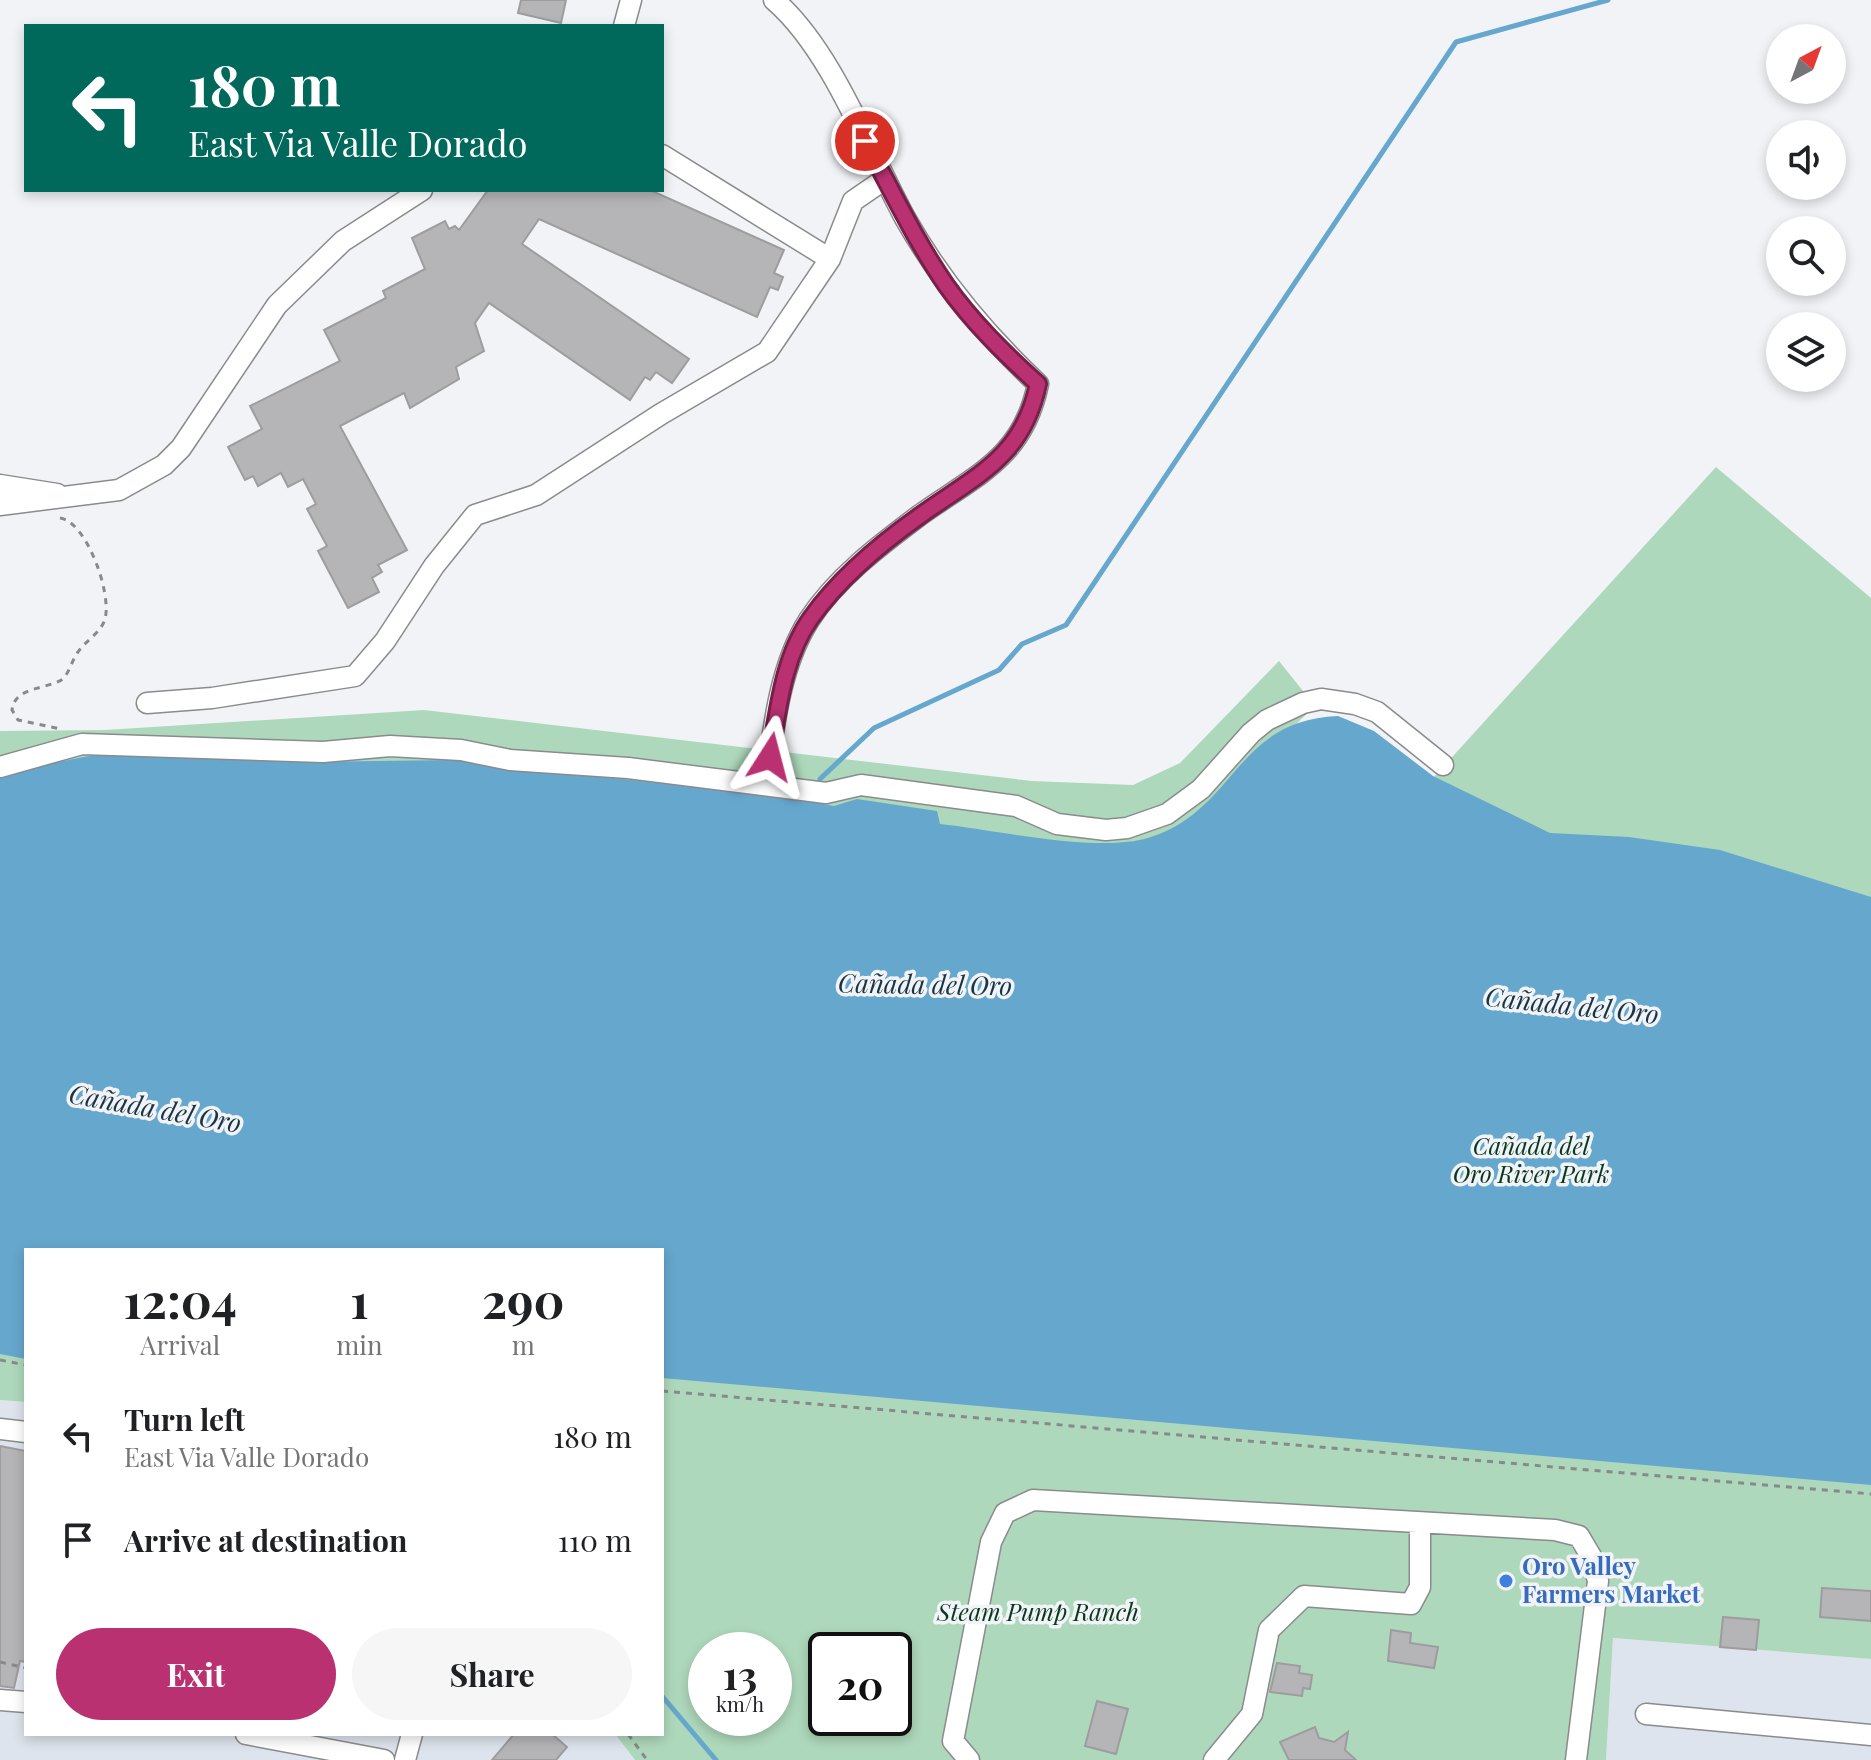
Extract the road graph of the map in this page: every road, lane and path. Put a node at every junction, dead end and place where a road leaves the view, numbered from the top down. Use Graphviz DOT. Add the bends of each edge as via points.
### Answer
graph roads {
  1 [pos="631,0"];
  2 [pos="774,0"];
  3 [pos="625,24"];
  4 [pos="664,156"];
  5 [pos="885,179"];
  6 [pos="419,192"];
  7 [pos="830,259"];
  8 [pos="0,485"];
  9 [pos="65,496"];
  10 [pos="0,505"];
  11 [pos="57,517"];
  12 [pos="147,703"];
  13 [pos="62,729"];
  14 [pos="1443,765"];
  15 [pos="0,767"];
  16 [pos="766,785"];
  17 [pos="0,1360"];
  18 [pos="24,1365"];
  19 [pos="664,1391"];
  20 [pos="0,1429"];
  21 [pos="24,1432"];
  22 [pos="1871,1494"];
  23 [pos="1420,1524"];
  24 [pos="0,1662"];
  25 [pos="24,1668"];
  26 [pos="0,1700"];
  27 [pos="24,1702"];
  28 [pos="1646,1714"];
  29 [pos="1871,1735"];
  30 [pos="257,1736"];
  31 [pos="411,1736"];
  32 [pos="629,1736"];
  33 [pos="384,1760"];
  34 [pos="405,1760"];
  35 [pos="647,1760"];
  36 [pos="969,1760"];
  37 [pos="1214,1760"];
  38 [pos="1576,1760"];
  1 -- 3 [label="street"];
  2 -- 5 [label="street" via="803,27"];
  4 -- 7 [label="street"];
  5 -- 7 [label="street" via="853,201"];
  5 -- 16 [label="street" via="947,286 1038,384 1023,429 997,463 919,516 844,577 809,620 790,659"];
  6 -- 9 [label="street" via="343,241 277,305 181,448 164,465 119,490"];
  7 -- 12 [label="street" via="767,352 536,495 475,515 355,676"];
  8 -- 9 [label="street"];
  9 -- 10 [label="street"];
  11 -- 13 [label="path" via="81,531 102,582 107,610 63,679 22,693 12,710 18,720"];
  14 -- 16 [label="street" via="1377,712 1321,699 1267,720 1185,802 1127,828 1057,824 1016,806 861,785 826,793"];
  15 -- 16 [label="street" via="82,744 323,752 390,746"];
  17 -- 18 [label="path"];
  19 -- 22 [label="path"];
  20 -- 21 [label="street"];
  23 -- 36 [label="street" via="1033,1500 1005,1513 991,1542 953,1741"];
  23 -- 37 [label="street" via="1420,1587 1411,1604 1304,1596 1269,1630 1252,1714"];
  23 -- 38 [label="street" via="1555,1530 1579,1536 1598,1581"];
  24 -- 25 [label="path"];
  26 -- 27 [label="street"];
  28 -- 29 [label="street"];
  30 -- 33 [label="street"];
  31 -- 34 [label="street"];
  32 -- 35 [label="path"];
}
